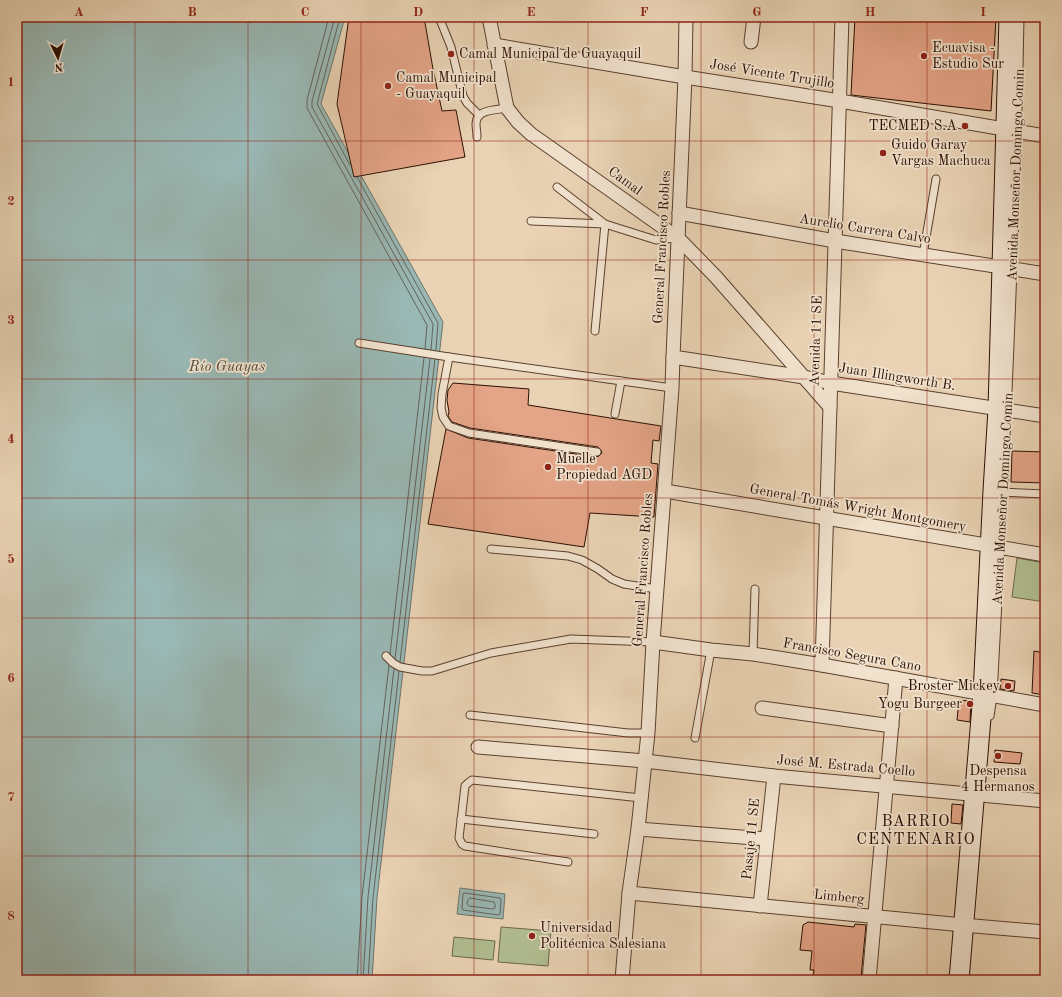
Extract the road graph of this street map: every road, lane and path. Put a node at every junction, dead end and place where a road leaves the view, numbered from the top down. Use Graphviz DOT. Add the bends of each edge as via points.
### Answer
graph roads {
  1 [pos="439,17"];
  2 [pos="489,17"];
  3 [pos="686,17"];
  4 [pos="754,17"];
  5 [pos="842,17"];
  6 [pos="1013,17"];
  7 [pos="1028,17"];
  8 [pos="1045,18"];
  9 [pos="751,42"];
  10 [pos="494,45"];
  11 [pos="686,77"];
  12 [pos="840,101"];
  13 [pos="507,108"];
  14 [pos="479,115"];
  15 [pos="1012,131"];
  16 [pos="1045,136"];
  17 [pos="477,137"];
  18 [pos="936,179"];
  19 [pos="557,187"];
  20 [pos="679,213"];
  21 [pos="531,221"];
  22 [pos="605,224"];
  23 [pos="678,238"];
  24 [pos="835,241"];
  25 [pos="923,255"];
  26 [pos="1008,268"];
  27 [pos="1045,274"];
  28 [pos="595,331"];
  29 [pos="359,343"];
  30 [pos="449,357"];
  31 [pos="672,357"];
  32 [pos="804,377"];
  33 [pos="621,381"];
  34 [pos="831,383"];
  35 [pos="672,388"];
  36 [pos="830,407"];
  37 [pos="1003,410"];
  38 [pos="615,414"];
  39 [pos="1045,416"];
  40 [pos="597,452"];
  41 [pos="665,491"];
  42 [pos="999,492"];
  43 [pos="1045,494"];
  44 [pos="826,519"];
  45 [pos="996,547"];
  46 [pos="491,549"];
  47 [pos="1045,555"];
  48 [pos="657,589"];
  49 [pos="755,589"];
  50 [pos="653,642"];
  51 [pos="711,650"];
  52 [pos="753,654"];
  53 [pos="386,656"];
  54 [pos="822,665"];
  55 [pos="896,678"];
  56 [pos="988,695"];
  57 [pos="1045,705"];
  58 [pos="762,708"];
  59 [pos="470,715"];
  60 [pos="892,726"];
  61 [pos="989,726"];
  62 [pos="648,733"];
  63 [pos="696,738"];
  64 [pos="478,747"];
  65 [pos="645,761"];
  66 [pos="774,776"];
  67 [pos="886,786"];
  68 [pos="980,795"];
  69 [pos="641,798"];
  70 [pos="1045,801"];
  71 [pos="461,819"];
  72 [pos="638,829"];
  73 [pos="594,834"];
  74 [pos="767,840"];
  75 [pos="568,862"];
  76 [pos="629,893"];
  77 [pos="760,906"];
  78 [pos="875,917"];
  79 [pos="970,926"];
  80 [pos="1045,932"];
  81 [pos="622,980"];
  82 [pos="869,980"];
  83 [pos="959,980"];
  1 -- 14 [label="lane" via="451,47 463,96"];
  2 -- 10 [label="street, Camal"];
  3 -- 11 [label="street, General Francisco Robles"];
  4 -- 9 [label="street"];
  5 -- 12 [label="street, Avenida 11 SE"];
  6 -- 15 [label="main road, Avenida Monseñor Domingo Comin"];
  7 -- 8 [label="lane"];
  10 -- 11 [label="street, José Vicente Trujillo"];
  10 -- 13 [label="street, Camal"];
  11 -- 12 [label="street, José Vicente Trujillo"];
  11 -- 20 [label="street, General Francisco Robles"];
  12 -- 15 [label="street, José Vicente Trujillo"];
  12 -- 24 [label="street, Avenida 11 SE"];
  13 -- 14 [label="lane" via="486,111"];
  13 -- 23 [label="street, Camal" via="531,134"];
  14 -- 17 [label="lane" via="476,124"];
  15 -- 16 [label="street, José Vicente Trujillo"];
  15 -- 26 [label="main road, Avenida Monseñor Domingo Comin"];
  18 -- 25 [label="lane"];
  19 -- 22 [label="lane"];
  20 -- 23 [label="street, General Francisco Robles"];
  20 -- 24 [label="street, Aurelio Carrera Calvo"];
  21 -- 22 [label="lane"];
  22 -- 23 [label="lane" via="656,240"];
  22 -- 28 [label="lane"];
  23 -- 31 [label="street, General Francisco Robles"];
  23 -- 32 [label="street, Camal"];
  24 -- 25 [label="street, Aurelio Carrera Calvo"];
  24 -- 34 [label="street, Avenida 11 SE"];
  25 -- 26 [label="street, Aurelio Carrera Calvo"];
  26 -- 27 [label="street, Aurelio Carrera Calvo"];
  26 -- 37 [label="main road, Avenida Monseñor Domingo Comin"];
  29 -- 30 [label="lane"];
  30 -- 33 [label="lane"];
  30 -- 40 [label="lane" via="441,408 443,418 449,426 469,433"];
  31 -- 32 [label="street, Juan Illingworth B."];
  31 -- 35 [label="street, General Francisco Robles"];
  32 -- 34 [label="street, Juan Illingworth B."];
  32 -- 36 [label="street, Camal"];
  33 -- 35 [label="lane"];
  33 -- 38 [label="lane"];
  34 -- 36 [label="street, Avenida 11 SE"];
  34 -- 37 [label="street, Juan Illingworth B."];
  35 -- 41 [label="street, General Francisco Robles"];
  36 -- 44 [label="street, Avenida 11 SE"];
  37 -- 39 [label="street, Juan Illingworth B."];
  37 -- 42 [label="main road, Avenida Monseñor Domingo Comin"];
  41 -- 44 [label="street, General Tomás Wright Montgomery"];
  41 -- 48 [label="street, General Francisco Robles"];
  42 -- 43 [label="lane"];
  42 -- 45 [label="main road, Avenida Monseñor Domingo Comin"];
  44 -- 45 [label="street, General Tomás Wright Montgomery"];
  44 -- 54 [label="street, Avenida 11 SE"];
  45 -- 47 [label="street, General Tomás Wright Montgomery"];
  45 -- 56 [label="main road, Avenida Monseñor Domingo Comin"];
  46 -- 48 [label="lane" via="568,556 582,560 624,584"];
  48 -- 50 [label="street, General Francisco Robles"];
  49 -- 52 [label="lane"];
  50 -- 51 [label="street, Francisco Segura Cano"];
  50 -- 53 [label="lane" via="571,639 491,653 432,671 400,666"];
  50 -- 62 [label="street, General Francisco Robles"];
  51 -- 52 [label="street, Francisco Segura Cano"];
  51 -- 63 [label="lane"];
  52 -- 54 [label="street, Francisco Segura Cano"];
  54 -- 55 [label="street, Francisco Segura Cano"];
  55 -- 56 [label="street, Francisco Segura Cano"];
  55 -- 60 [label="street"];
  56 -- 57 [label="street, Francisco Segura Cano"];
  56 -- 61 [label="lane, Avenida Monseñor Domingo Comin"];
  56 -- 68 [label="main road, Avenida Monseñor Domingo Comin"];
  58 -- 60 [label="street"];
  59 -- 62 [label="lane" via="628,733"];
  60 -- 67 [label="street"];
  62 -- 65 [label="street, General Francisco Robles"];
  64 -- 65 [label="street, José M. Estrada Coello"];
  65 -- 66 [label="street, José M. Estrada Coello"];
  65 -- 69 [label="street, General Francisco Robles"];
  66 -- 67 [label="street, José M. Estrada Coello"];
  66 -- 74 [label="street, Pasaje 11 SE"];
  67 -- 68 [label="street, José M. Estrada Coello"];
  67 -- 78 [label="street"];
  68 -- 70 [label="street, José M. Estrada Coello"];
  68 -- 79 [label="main road, Avenida Monseñor Domingo Comin"];
  69 -- 71 [label="lane" via="472,780 465,786"];
  69 -- 72 [label="street, General Francisco Robles"];
  71 -- 73 [label="lane"];
  71 -- 75 [label="lane" via="459,838 465,846"];
  72 -- 74 [label="street"];
  72 -- 76 [label="street, General Francisco Robles"];
  74 -- 77 [label="street, Pasaje 11 SE"];
  76 -- 77 [label="street, Limberg"];
  76 -- 81 [label="street, General Francisco Robles"];
  77 -- 78 [label="street, Limberg"];
  78 -- 79 [label="street, Limberg"];
  78 -- 82 [label="street"];
  79 -- 80 [label="street, Limberg"];
  79 -- 83 [label="main road, Avenida Monseñor Domingo Comin"];
}
